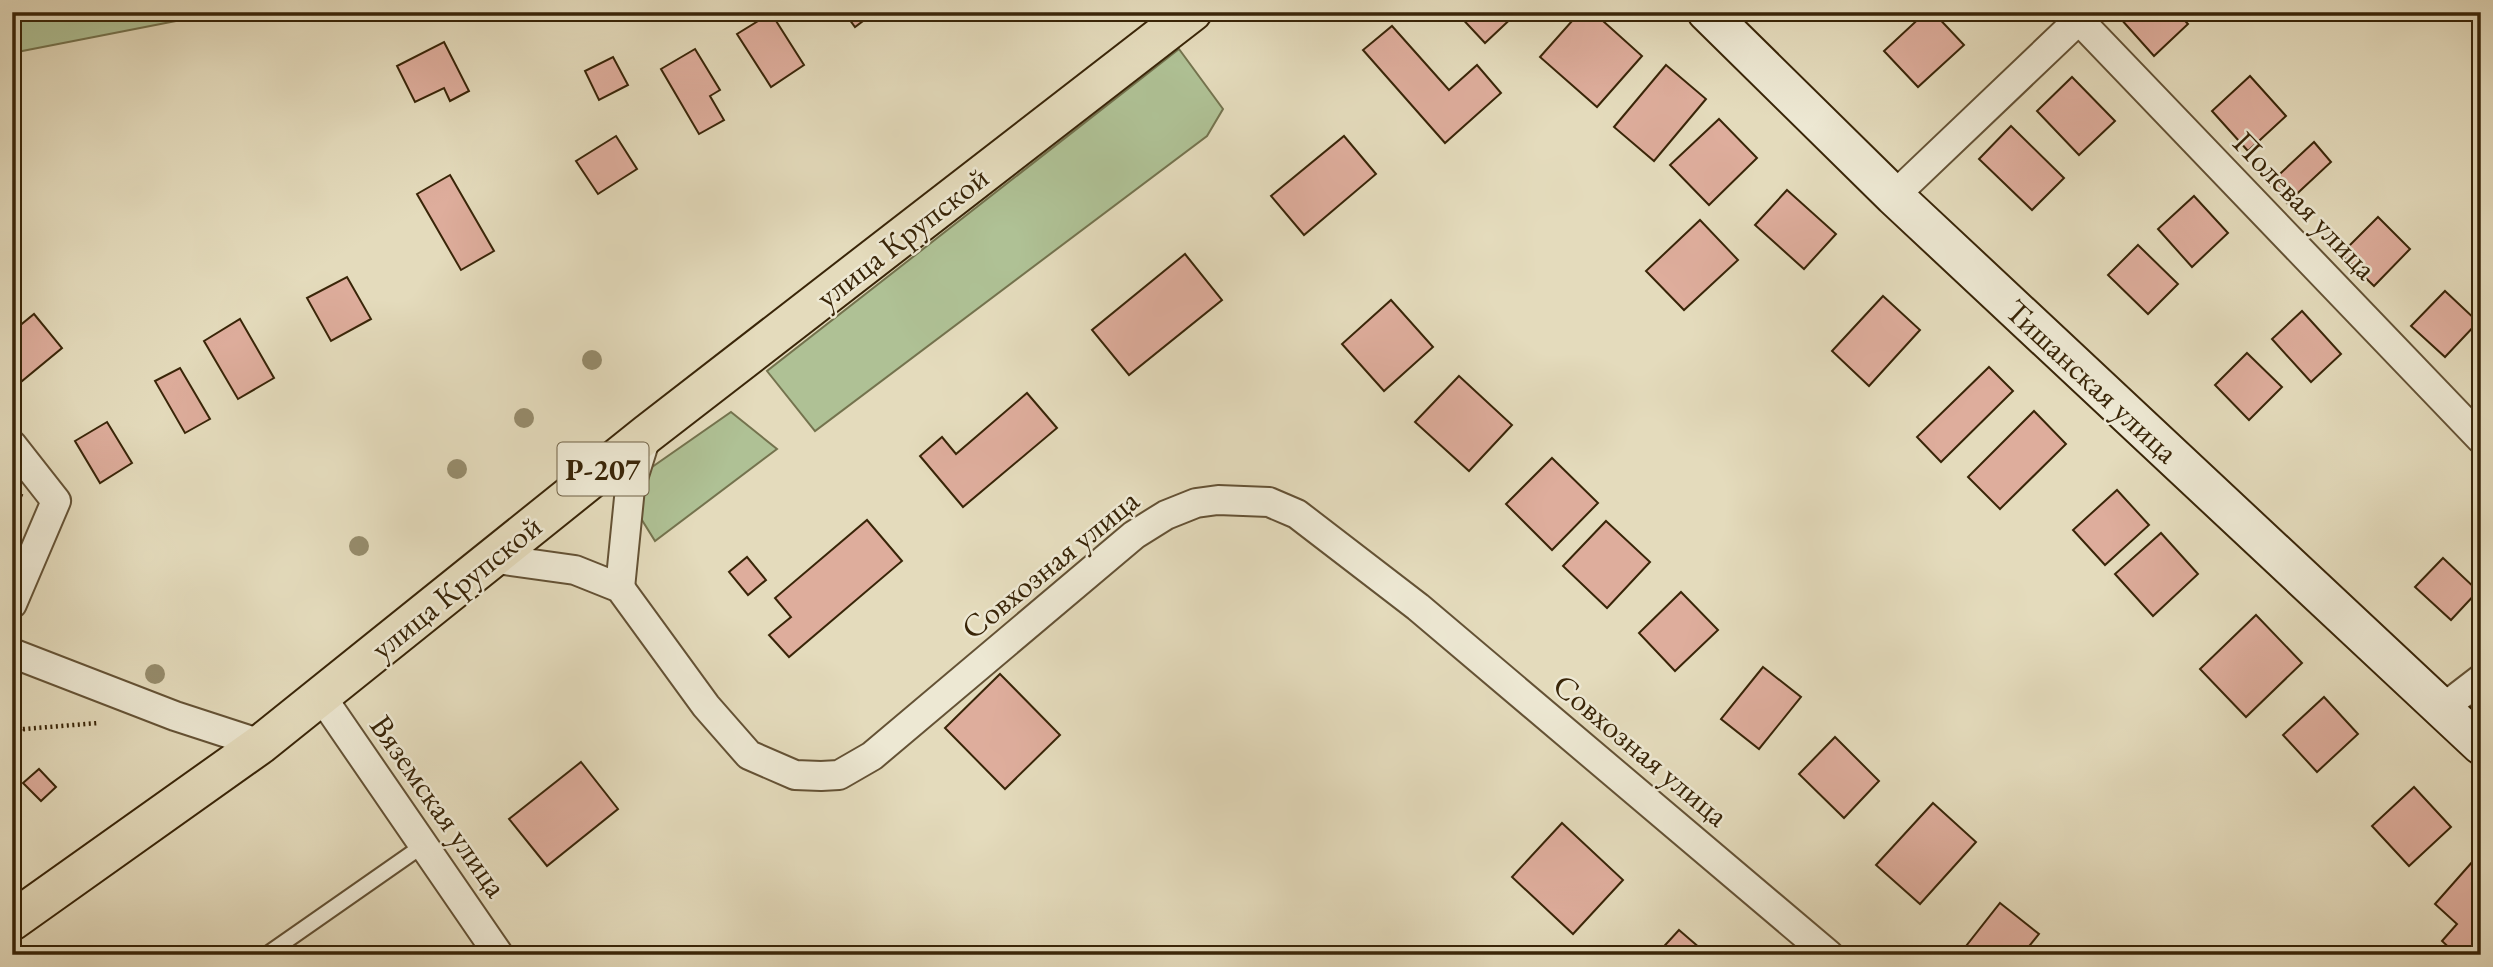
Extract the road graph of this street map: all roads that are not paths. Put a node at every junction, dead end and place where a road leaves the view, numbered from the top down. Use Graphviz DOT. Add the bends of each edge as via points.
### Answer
graph roads {
  1 [pos="1192,12"];
  2 [pos="1707,12"];
  3 [pos="2083,16"];
  4 [pos="1894,196"];
  5 [pos="647,434"];
  6 [pos="2481,439"];
  7 [pos="12,445"];
  8 [pos="489,558"];
  9 [pos="620,588"];
  10 [pos="12,604"];
  11 [pos="12,653"];
  12 [pos="2481,679"];
  13 [pos="321,696"];
  14 [pos="2442,709"];
  15 [pos="261,744"];
  16 [pos="2481,745"];
  17 [pos="425,844"];
  18 [pos="12,921"];
  19 [pos="266,955"];
  20 [pos="499,955"];
  21 [pos="1829,955"];
  1 -- 5 [label="main road, улица Крупской / Р-207"];
  2 -- 4 [label="main road, Тишанская улица"];
  3 -- 4 [label="street"];
  3 -- 6 [label="street, Полевая улица"];
  4 -- 14 [label="main road, Тишанская улица"];
  5 -- 8 [label="main road, улица Крупской / Р-207"];
  5 -- 9 [label="street" via="629,488"];
  7 -- 10 [label="street" via="56,501"];
  8 -- 9 [label="street" via="575,570"];
  8 -- 13 [label="main road, улица Крупской / Р-207"];
  9 -- 21 [label="street, Совхозная улица" via="706,706 749,755 795,775 839,775 872,756 1134,535 1196,503 1269,502 1297,514 1418,607"];
  11 -- 15 [label="street"];
  12 -- 14 [label="street"];
  13 -- 15 [label="main road, улица Крупской / Р-207"];
  13 -- 17 [label="street, Вяземская улица"];
  14 -- 16 [label="main road, Тишанская улица"];
  15 -- 18 [label="main road, улица Крупской / Р-207"];
  17 -- 19 [label="lane"];
  17 -- 20 [label="street, Вяземская улица"];
}
